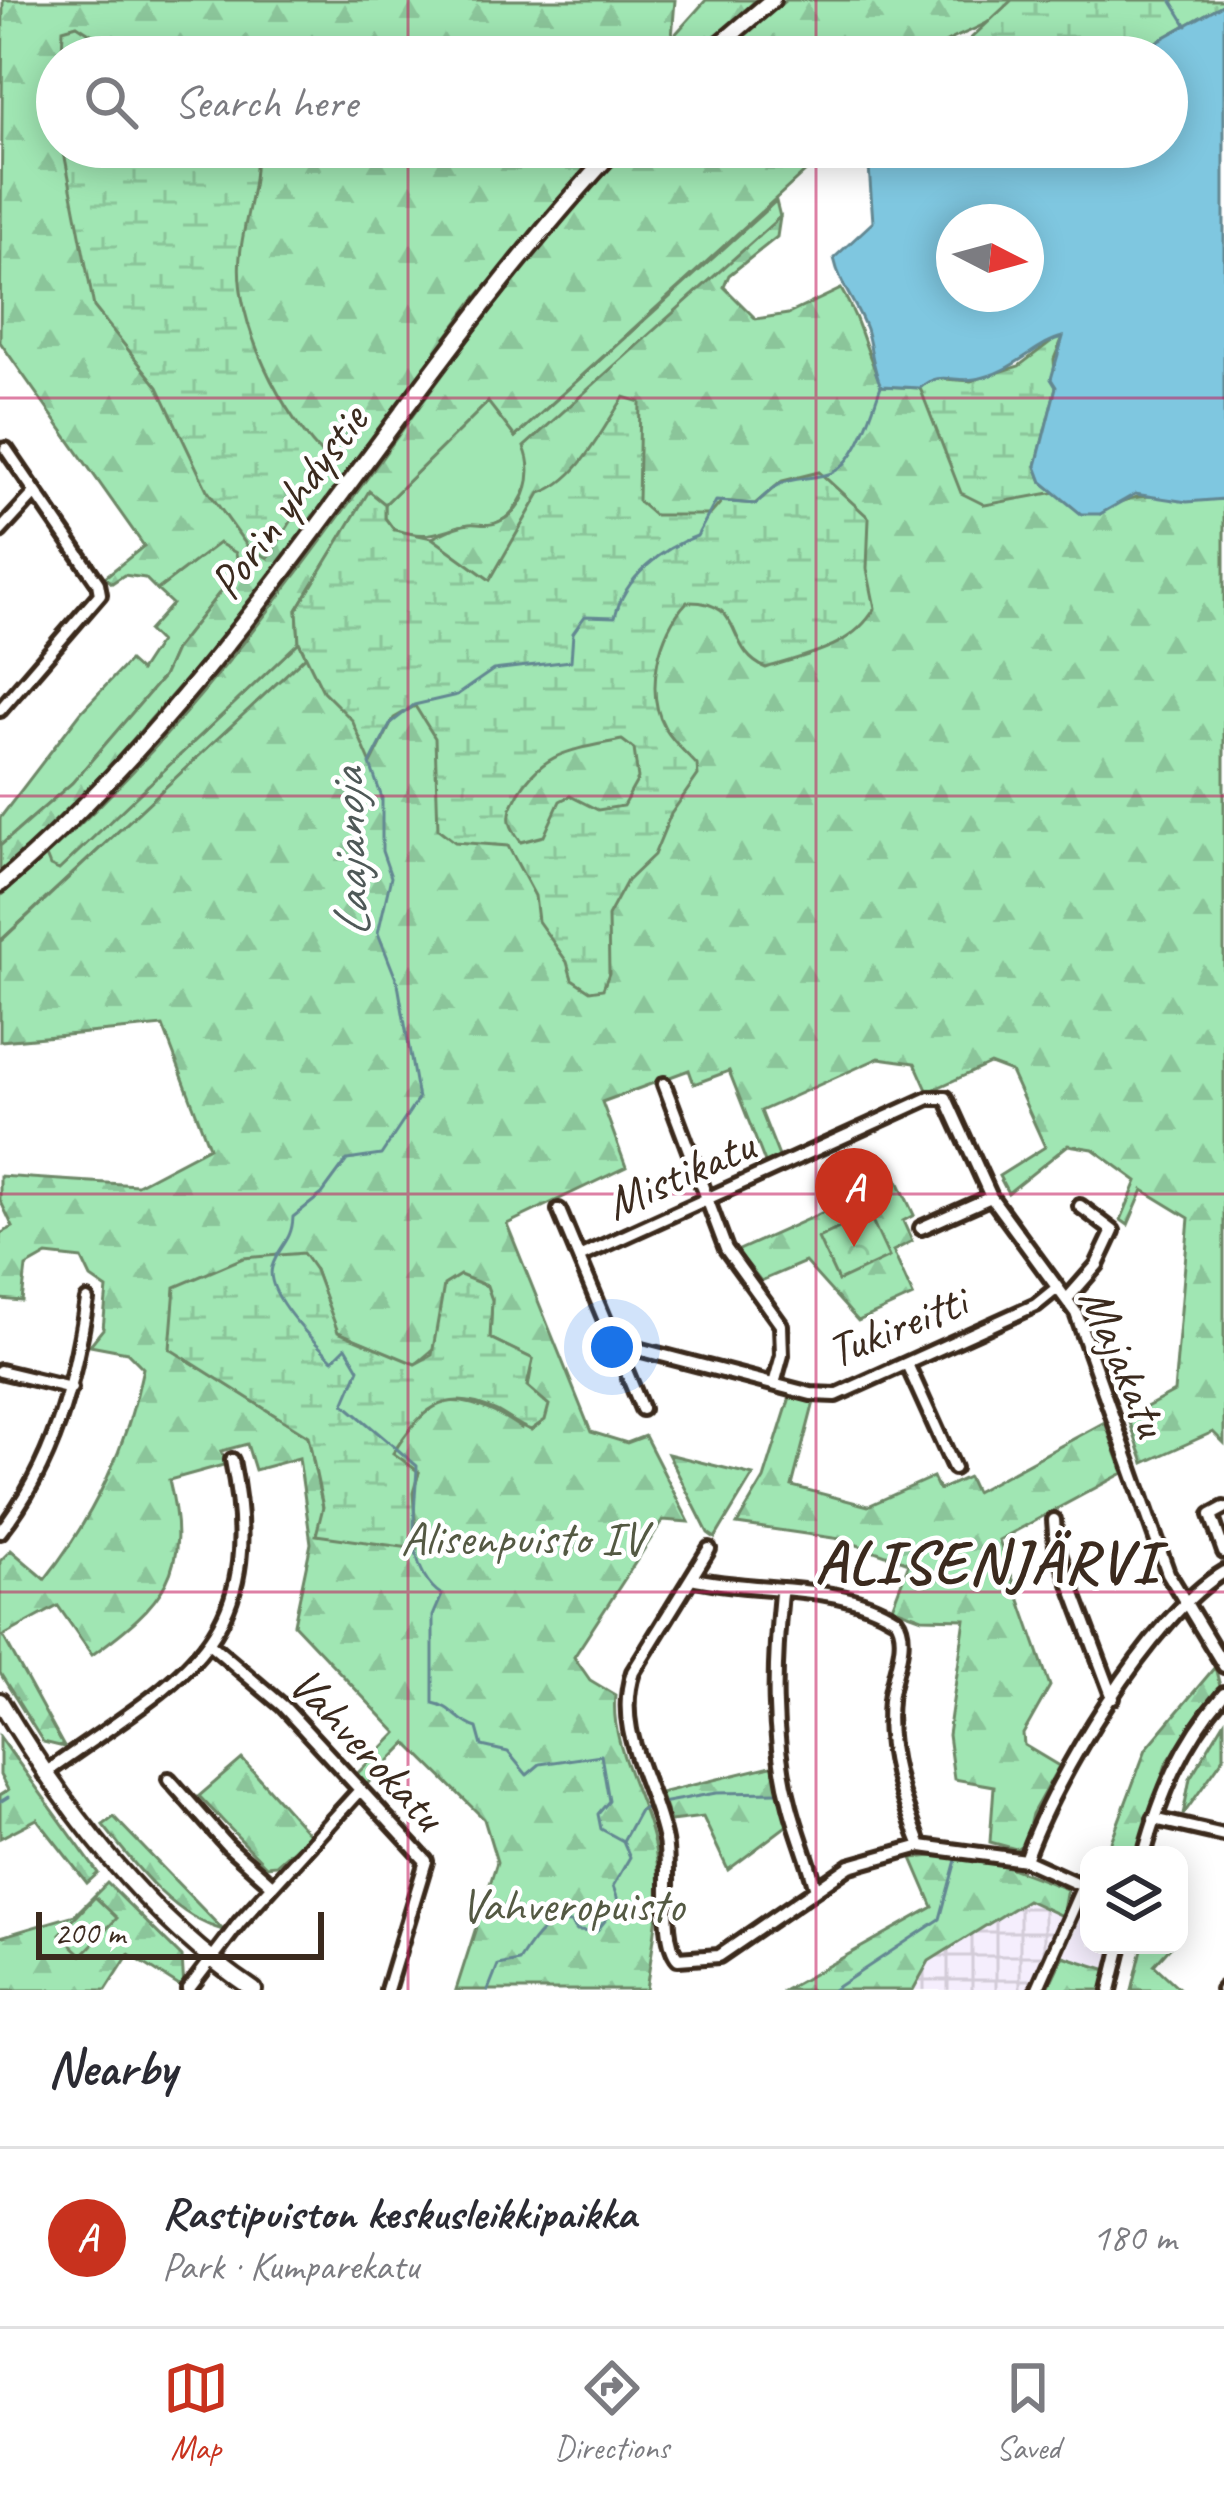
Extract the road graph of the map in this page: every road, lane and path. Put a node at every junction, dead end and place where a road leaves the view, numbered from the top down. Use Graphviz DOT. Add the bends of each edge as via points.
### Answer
graph roads {
  1 [pos="772,0"];
  2 [pos="730,36"];
  3 [pos="599,168"];
  4 [pos="6,449"];
  5 [pos="34,494"];
  6 [pos="0,531"];
  7 [pos="0,710"];
  8 [pos="0,884"];
  9 [pos="664,1084"];
  10 [pos="939,1096"];
  11 [pos="991,1197"];
  12 [pos="707,1201"];
  13 [pos="1080,1206"];
  14 [pos="560,1210"];
  15 [pos="921,1228"];
  16 [pos="579,1257"];
  17 [pos="1057,1288"];
  18 [pos="1068,1298"];
  19 [pos="87,1300"];
  20 [pos="615,1343"];
  21 [pos="907,1364"];
  22 [pos="0,1371"];
  23 [pos="774,1384"];
  24 [pos="71,1388"];
  25 [pos="642,1409"];
  26 [pos="232,1460"];
  27 [pos="954,1468"];
  28 [pos="1224,1508"];
  29 [pos="1054,1520"];
  30 [pos="0,1532"];
  31 [pos="709,1549"];
  32 [pos="1224,1552"];
  33 [pos="1224,1572"];
  34 [pos="691,1578"];
  35 [pos="782,1593"];
  36 [pos="1183,1605"];
  37 [pos="210,1644"];
  38 [pos="1224,1666"];
  39 [pos="1224,1694"];
  40 [pos="1113,1698"];
  41 [pos="0,1701"];
  42 [pos="44,1774"];
  43 [pos="169,1779"];
  44 [pos="359,1791"];
  45 [pos="1154,1819"];
  46 [pos="1224,1834"];
  47 [pos="921,1846"];
  48 [pos="1146,1846"];
  49 [pos="1025,1860"];
  50 [pos="1080,1884"];
  51 [pos="272,1885"];
  52 [pos="815,1886"];
  53 [pos="1080,1900"];
  54 [pos="1119,1954"];
  55 [pos="210,1959"];
  56 [pos="188,1990"];
  57 [pos="254,1990"];
  58 [pos="387,1990"];
  59 [pos="1037,1990"];
  60 [pos="1110,1990"];
  1 -- 2 [label="main road"];
  3 -- 8 [label="main road, Porin yhdystie" via="490,297 194,688 54,838"];
  4 -- 5 [label="street"];
  5 -- 6 [label="street"];
  5 -- 7 [label="street" via="100,594"];
  9 -- 12 [label="street"];
  10 -- 11 [label="street, Majakatu"];
  10 -- 12 [label="street, Mistikatu"];
  11 -- 15 [label="street"];
  11 -- 17 [label="street, Majakatu"];
  12 -- 16 [label="street, Mistikatu"];
  12 -- 23 [label="street" via="725,1249 782,1325"];
  13 -- 18 [label="street" via="1113,1231"];
  14 -- 16 [label="street"];
  16 -- 20 [label="street"];
  17 -- 18 [label="street, Majakatu"];
  17 -- 21 [label="street, Tukireitti"];
  18 -- 36 [label="street, Majakatu"];
  19 -- 24 [label="street"];
  20 -- 23 [label="street, Tukireitti"];
  20 -- 25 [label="street"];
  21 -- 23 [label="street, Tukireitti" via="836,1395"];
  21 -- 27 [label="street"];
  22 -- 24 [label="street"];
  24 -- 30 [label="street" via="45,1459"];
  26 -- 37 [label="street" via="244,1519 242,1568"];
  28 -- 32 [label="street" via="1211,1515"];
  29 -- 40 [label="street" via="1056,1546"];
  31 -- 34 [label="street"];
  33 -- 36 [label="street"];
  34 -- 35 [label="street"];
  34 -- 52 [label="street" via="633,1672 626,1708 666,1843 669,1942 678,1959 719,1956"];
  35 -- 47 [label="street" via="847,1595 902,1626 888,1732"];
  35 -- 52 [label="street" via="779,1745"];
  36 -- 38 [label="street, Majakatu"];
  36 -- 40 [label="street"];
  37 -- 42 [label="street"];
  37 -- 44 [label="street, Vahverokatu" via="282,1704"];
  39 -- 45 [label="street" via="1187,1740"];
  40 -- 49 [label="street" via="1057,1783"];
  41 -- 42 [label="main road"];
  42 -- 55 [label="main road" via="134,1884"];
  43 -- 51 [label="street"];
  44 -- 51 [label="street"];
  44 -- 58 [label="street, Vahverokatu" via="426,1861"];
  45 -- 46 [label="street"];
  45 -- 48 [label="street"];
  47 -- 49 [label="street"];
  47 -- 52 [label="street" via="863,1861"];
  49 -- 50 [label="street"];
  51 -- 55 [label="street"];
  53 -- 59 [label="street"];
  54 -- 60 [label="street"];
  55 -- 56 [label="street"];
  55 -- 57 [label="main road"];
}
